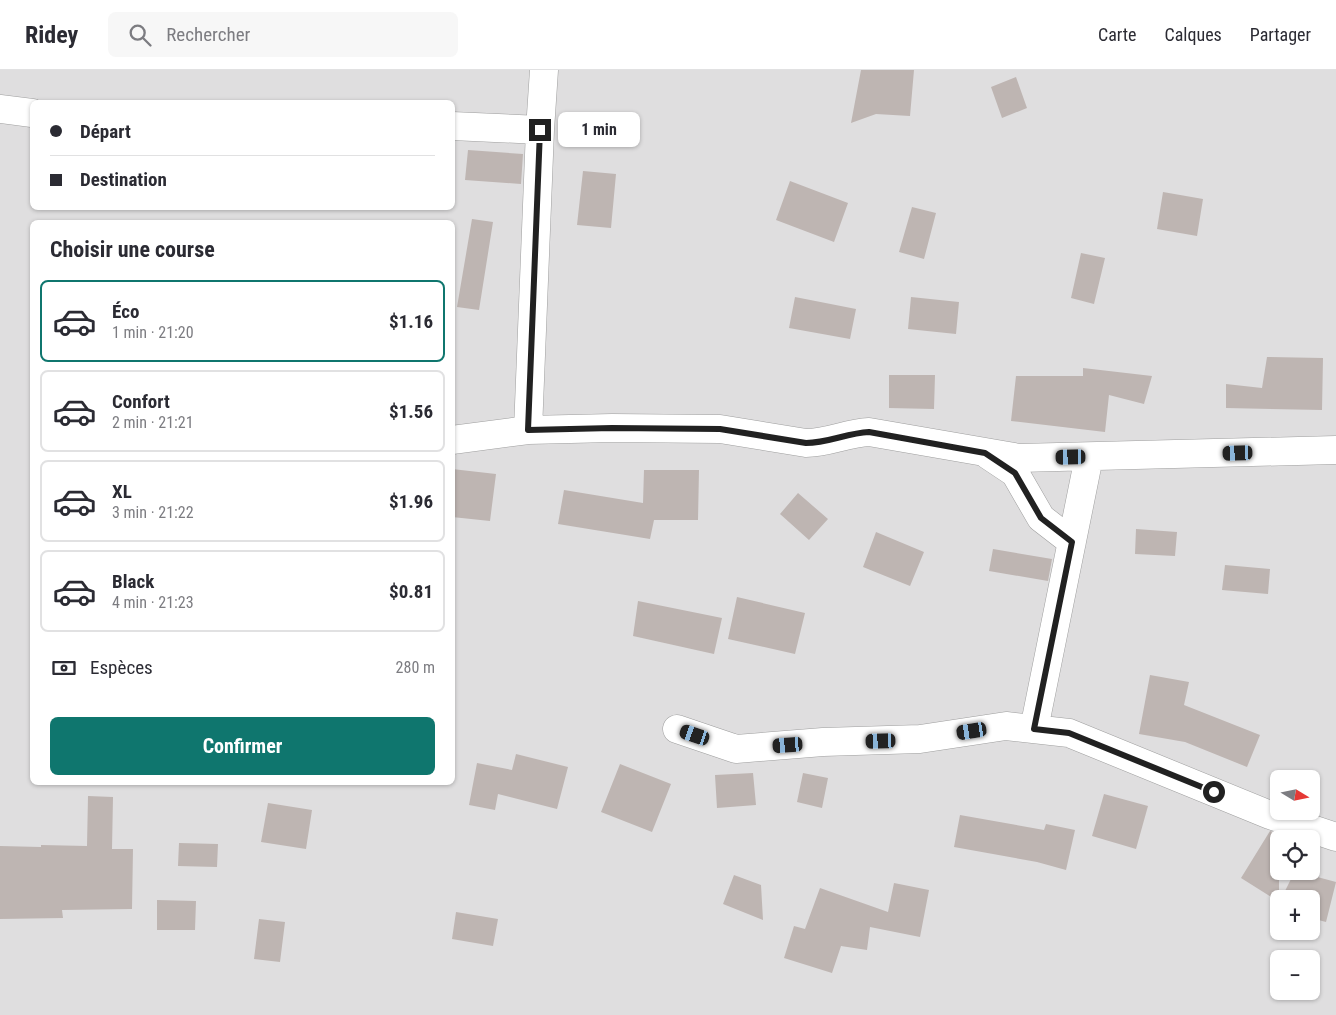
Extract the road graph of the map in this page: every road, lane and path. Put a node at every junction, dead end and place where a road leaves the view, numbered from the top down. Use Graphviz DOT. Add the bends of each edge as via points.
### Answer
graph roads {
  1 [pos="544,70"];
  2 [pos="0,109"];
  3 [pos="30,113"];
  4 [pos="455,126"];
  5 [pos="540,130"];
  6 [pos="528,430"];
  7 [pos="455,440"];
  8 [pos="1336,450"];
  9 [pos="985,453"];
  10 [pos="1089,457"];
  11 [pos="1072,542"];
  12 [pos="677,729"];
  13 [pos="1034,729"];
  14 [pos="1336,837"];
  1 -- 5 [label="street"];
  2 -- 3 [label="street"];
  4 -- 5 [label="street"];
  5 -- 6 [label="street"];
  6 -- 7 [label="street"];
  6 -- 9 [label="street" via="720,429 806,443 869,432"];
  8 -- 10 [label="street"];
  9 -- 10 [label="street" via="1019,458"];
  9 -- 11 [label="street" via="1015,473 1041,518"];
  10 -- 11 [label="street"];
  11 -- 13 [label="street"];
  12 -- 13 [label="street" via="736,748 920,739 1006,726"];
  13 -- 14 [label="street" via="1069,733 1270,815"];
}
